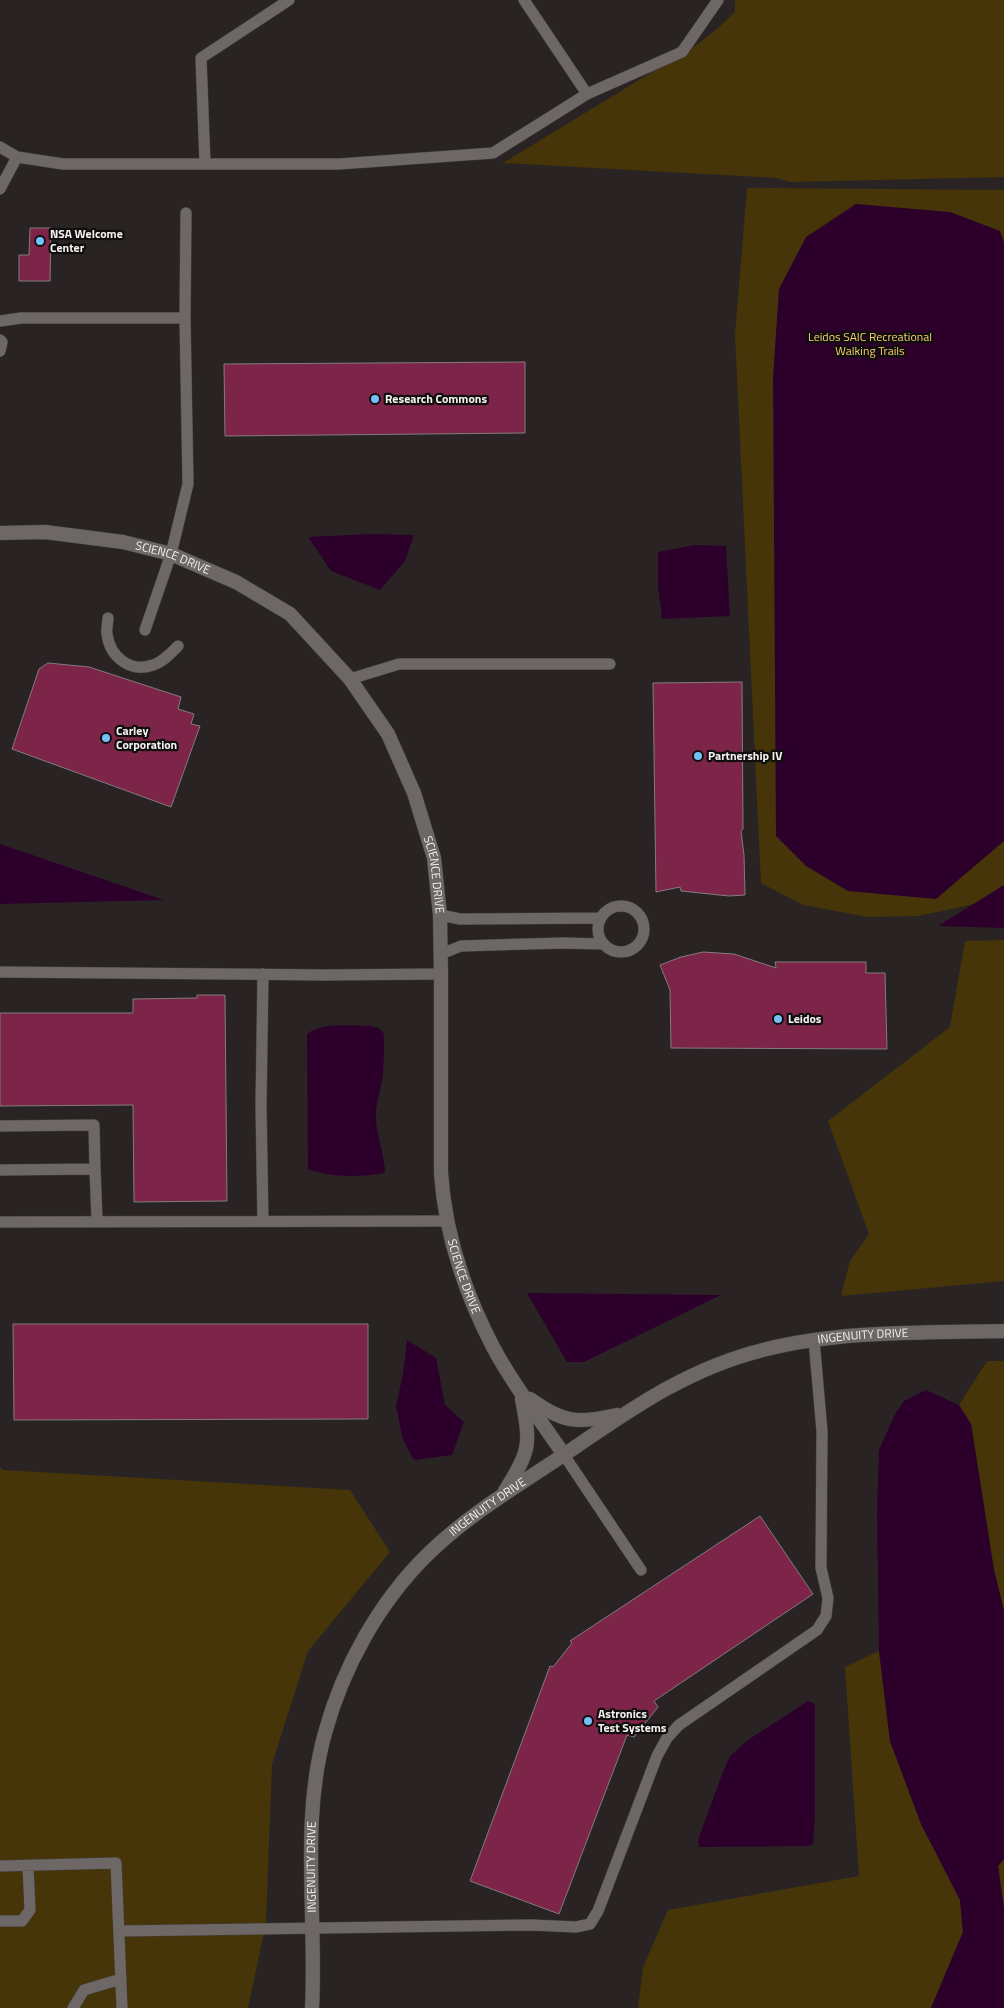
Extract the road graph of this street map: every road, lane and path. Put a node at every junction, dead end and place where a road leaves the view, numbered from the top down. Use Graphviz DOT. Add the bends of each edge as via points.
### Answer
graph roads {
  1 [pos="290,0"];
  2 [pos="524,0"];
  3 [pos="718,0"];
  4 [pos="587,94"];
  5 [pos="0,147"];
  6 [pos="17,157"];
  7 [pos="205,164"];
  8 [pos="0,189"];
  9 [pos="186,213"];
  10 [pos="185,318"];
  11 [pos="0,321"];
  12 [pos="0,340"];
  13 [pos="0,351"];
  14 [pos="0,533"];
  15 [pos="171,554"];
  16 [pos="108,618"];
  17 [pos="145,630"];
  18 [pos="178,646"];
  19 [pos="610,664"];
  20 [pos="350,679"];
  21 [pos="440,914"];
  22 [pos="600,918"];
  23 [pos="604,944"];
  24 [pos="441,954"];
  25 [pos="0,972"];
  26 [pos="263,974"];
  27 [pos="442,974"];
  28 [pos="0,1126"];
  29 [pos="95,1169"];
  30 [pos="0,1170"];
  31 [pos="97,1220"];
  32 [pos="263,1221"];
  33 [pos="448,1221"];
  34 [pos="0,1222"];
  35 [pos="1004,1331"];
  36 [pos="814,1340"];
  37 [pos="521,1393"];
  38 [pos="624,1414"];
  39 [pos="564,1454"];
  40 [pos="502,1496"];
  41 [pos="640,1570"];
  42 [pos="0,1866"];
  43 [pos="28,1866"];
  44 [pos="0,1921"];
  45 [pos="313,1929"];
  46 [pos="119,1931"];
  47 [pos="121,1979"];
  48 [pos="73,2008"];
  49 [pos="122,2008"];
  50 [pos="312,2008"];
  1 -- 7 [label="lane" via="201,58"];
  2 -- 4 [label="lane"];
  3 -- 4 [label="lane" via="682,52"];
  4 -- 7 [label="lane" via="493,153 339,164"];
  5 -- 6 [label="lane"];
  6 -- 7 [label="lane" via="63,164"];
  6 -- 8 [label="lane"];
  9 -- 10 [label="lane"];
  10 -- 11 [label="lane" via="21,318"];
  10 -- 15 [label="lane" via="188,484"];
  12 -- 13 [label="lane"];
  14 -- 15 [label="street, SCIENCE DRIVE" via="45,532 123,542"];
  15 -- 17 [label="lane"];
  15 -- 20 [label="street, SCIENCE DRIVE" via="236,582 290,614"];
  16 -- 18 [label="lane" via="107,634 111,647 121,661 134,668 153,665"];
  19 -- 20 [label="lane" via="399,664"];
  20 -- 21 [label="street, SCIENCE DRIVE" via="388,734 414,794 434,858"];
  21 -- 22 [label="lane" via="460,920"];
  21 -- 24 [label="street, SCIENCE DRIVE"];
  22 -- 23 [label="lane" via="598,932"];
  22 -- 23 [label="lane" via="608,910 620,906 635,911 643,924 641,938 630,949 616,951"];
  23 -- 24 [label="lane" via="461,946"];
  24 -- 27 [label="street, SCIENCE DRIVE"];
  25 -- 26 [label="lane"];
  26 -- 27 [label="lane"];
  26 -- 32 [label="lane"];
  27 -- 33 [label="street, SCIENCE DRIVE" via="442,1173"];
  28 -- 29 [label="lane" via="94,1126"];
  29 -- 30 [label="lane"];
  29 -- 31 [label="lane"];
  31 -- 32 [label="lane"];
  31 -- 34 [label="lane"];
  32 -- 33 [label="lane"];
  33 -- 37 [label="street, SCIENCE DRIVE" via="476,1311"];
  35 -- 36 [label="street, INGENUITY DRIVE"];
  36 -- 38 [label="street, INGENUITY DRIVE" via="762,1350 711,1366 666,1387"];
  36 -- 45 [label="lane" via="822,1431 821,1568 828,1598 826,1616 818,1630 679,1725 667,1738 592,1921 576,1927"];
  37 -- 38 [label="street" via="550,1414 570,1420"];
  37 -- 39 [label="street, SCIENCE DRIVE"];
  37 -- 40 [label="street" via="528,1444 522,1463"];
  38 -- 39 [label="street, INGENUITY DRIVE"];
  39 -- 40 [label="street, INGENUITY DRIVE"];
  39 -- 41 [label="lane"];
  40 -- 45 [label="street, INGENUITY DRIVE" via="427,1554 397,1589 344,1677 324,1734 315,1780 311,1840"];
  42 -- 43 [label="lane"];
  43 -- 44 [label="lane" via="30,1910 22,1921"];
  43 -- 46 [label="lane" via="116,1863"];
  45 -- 46 [label="lane"];
  45 -- 50 [label="street, INGENUITY DRIVE"];
  46 -- 47 [label="lane"];
  47 -- 48 [label="lane" via="84,1990"];
  47 -- 49 [label="lane"];
}
